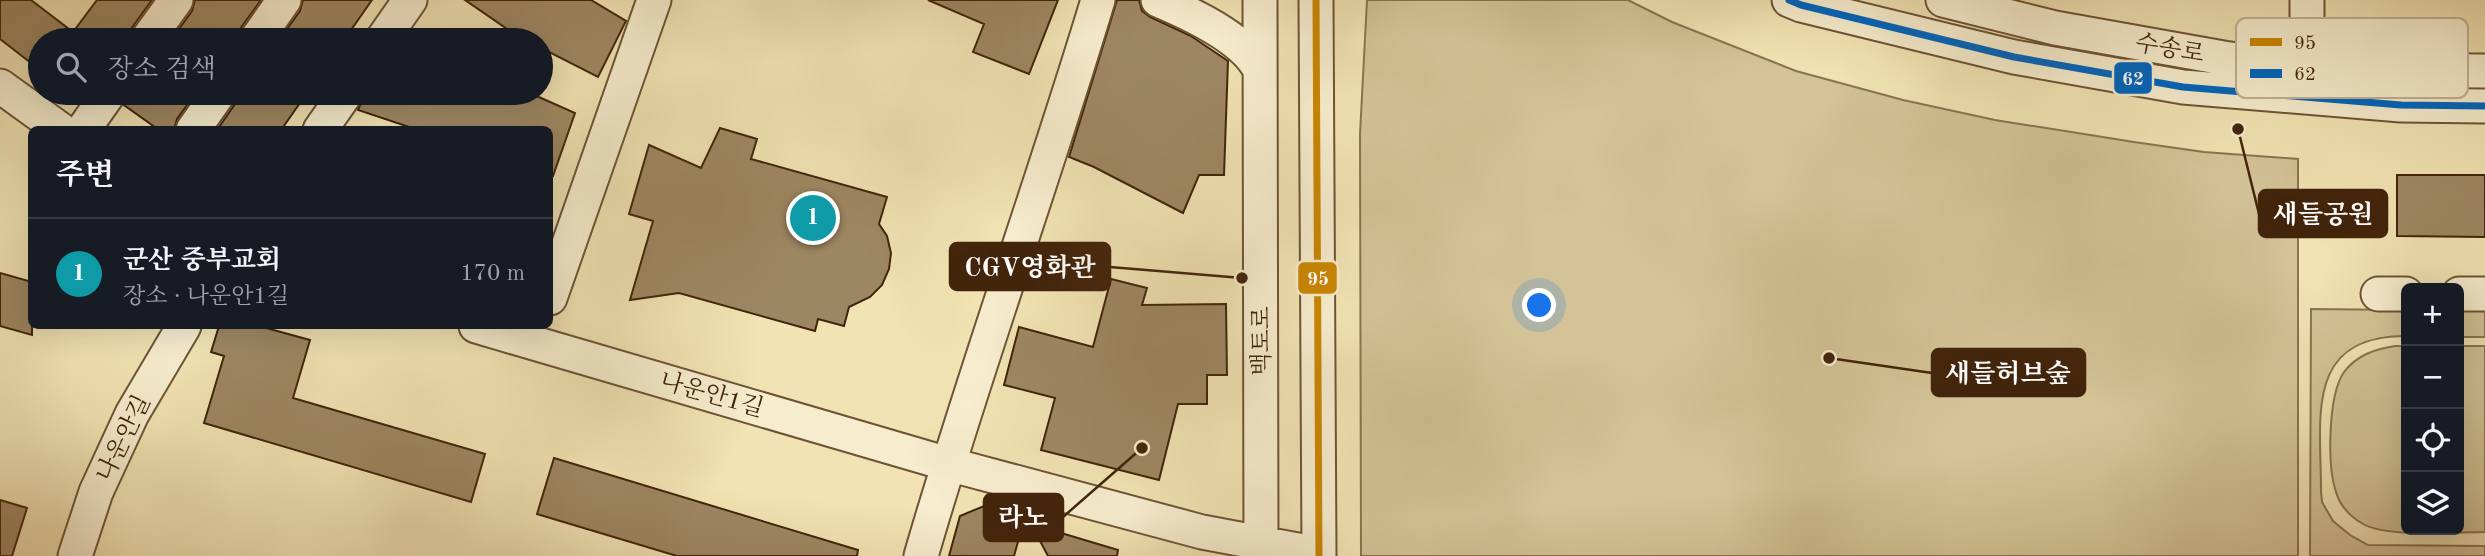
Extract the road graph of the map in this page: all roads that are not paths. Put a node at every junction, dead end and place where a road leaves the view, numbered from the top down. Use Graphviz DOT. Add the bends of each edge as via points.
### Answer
graph roads {
  1 [pos="176,0"];
  2 [pos="284,0"];
  3 [pos="410,0"];
  4 [pos="654,0"];
  5 [pos="1098,0"];
  6 [pos="1157,0"];
  7 [pos="1260,0"];
  8 [pos="1316,0"];
  9 [pos="1789,0"];
  10 [pos="1943,0"];
  11 [pos="2307,0"];
  12 [pos="2307,18"];
  13 [pos="156,28"];
  14 [pos="264,28"];
  15 [pos="390,28"];
  16 [pos="2236,61"];
  17 [pos="1260,70"];
  18 [pos="2236,85"];
  19 [pos="0,86"];
  20 [pos="2372,98"];
  21 [pos="101,105"];
  22 [pos="211,105"];
  23 [pos="338,105"];
  24 [pos="2485,106"];
  25 [pos="55,126"];
  26 [pos="86,126"];
  27 [pos="196,126"];
  28 [pos="323,126"];
  29 [pos="553,289"];
  30 [pos="2464,294"];
  31 [pos="2485,294"];
  32 [pos="182,329"];
  33 [pos="499,329"];
  34 [pos="544,335"];
  35 [pos="948,464"];
  36 [pos="1261,550"];
  37 [pos="1319,555"];
  38 [pos="75,556"];
  39 [pos="921,556"];
  1 -- 13 [label="street"];
  2 -- 14 [label="street"];
  3 -- 15 [label="street"];
  4 -- 29 [label="street"];
  5 -- 35 [label="street"];
  6 -- 17 [label="street" via="1221,33"];
  7 -- 17 [label="street, 백토로"];
  8 -- 37 [label="street"];
  9 -- 18 [label="street, 수송로" via="2027,59 2183,87"];
  10 -- 16 [label="street, 수송로" via="2055,28"];
  11 -- 12 [label="street"];
  17 -- 36 [label="street, 백토로"];
  19 -- 25 [label="street"];
  20 -- 24 [label="street, 수송로" via="2401,105"];
  21 -- 26 [label="street"];
  22 -- 27 [label="street"];
  23 -- 28 [label="street"];
  30 -- 31 [label="street"];
  32 -- 38 [label="street, 나운안길" via="132,414 96,492"];
  33 -- 34 [label="street, 나운안1길"];
  34 -- 35 [label="street, 나운안1길"];
  35 -- 36 [label="street, 나운안1길"];
  35 -- 39 [label="street"];
  36 -- 37 [label="street, 나운안1길"];
}
